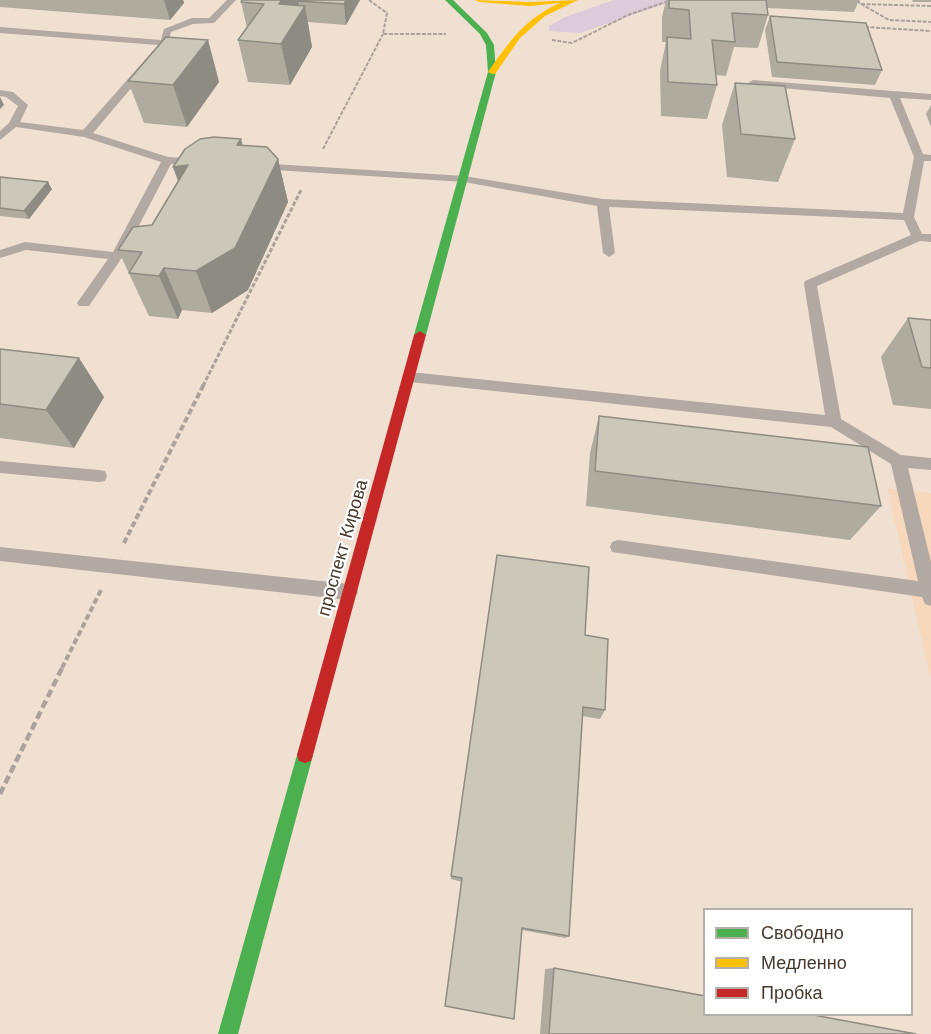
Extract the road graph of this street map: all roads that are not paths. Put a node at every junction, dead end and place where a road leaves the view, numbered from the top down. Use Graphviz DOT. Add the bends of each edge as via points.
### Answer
graph roads {
  1 [pos="232,0"];
  2 [pos="450,0"];
  3 [pos="479,0"];
  4 [pos="573,0"];
  5 [pos="0,30"];
  6 [pos="165,43"];
  7 [pos="492,72"];
  8 [pos="753,83"];
  9 [pos="0,93"];
  10 [pos="894,94"];
  11 [pos="931,97"];
  12 [pos="14,124"];
  13 [pos="86,134"];
  14 [pos="0,137"];
  15 [pos="925,158"];
  16 [pos="167,160"];
  17 [pos="211,163"];
  18 [pos="245,165"];
  19 [pos="464,179"];
  20 [pos="603,203"];
  21 [pos="908,217"];
  22 [pos="925,238"];
  23 [pos="609,253"];
  24 [pos="0,254"];
  25 [pos="117,256"];
  26 [pos="84,303"];
  27 [pos="410,377"];
  28 [pos="834,422"];
  29 [pos="898,461"];
  30 [pos="931,464"];
  31 [pos="0,467"];
  32 [pos="99,476"];
  33 [pos="618,547"];
  34 [pos="0,554"];
  35 [pos="349,592"];
  36 [pos="930,594"];
  37 [pos="228,1034"];
  1 -- 6 [label="lane" via="211,21 192,21 168,31"];
  2 -- 7 [label="main road" via="483,33 490,45"];
  3 -- 4 [label="main road" via="530,4"];
  4 -- 7 [label="main road" via="542,14 517,36"];
  5 -- 6 [label="lane"];
  6 -- 13 [label="lane"];
  7 -- 19 [label="main road, проспект Кирова"];
  8 -- 10 [label="lane"];
  9 -- 12 [label="lane" via="9,94 23,105"];
  10 -- 11 [label="lane"];
  10 -- 15 [label="lane"];
  12 -- 13 [label="lane"];
  12 -- 14 [label="lane"];
  13 -- 16 [label="lane"];
  15 -- 21 [label="lane"];
  16 -- 17 [label="lane"];
  16 -- 25 [label="lane"];
  18 -- 19 [label="lane"];
  19 -- 20 [label="lane"];
  19 -- 27 [label="main road, проспект Кирова"];
  20 -- 21 [label="lane"];
  20 -- 23 [label="lane"];
  21 -- 22 [label="lane"];
  22 -- 28 [label="lane" via="810,284"];
  24 -- 25 [label="lane" via="25,246"];
  25 -- 26 [label="lane"];
  27 -- 28 [label="lane"];
  27 -- 35 [label="main road, проспект Кирова"];
  28 -- 29 [label="lane"];
  29 -- 30 [label="lane"];
  29 -- 36 [label="lane"];
  31 -- 32 [label="lane"];
  33 -- 36 [label="lane"];
  34 -- 35 [label="lane"];
  35 -- 37 [label="main road, проспект Кирова"];
}
